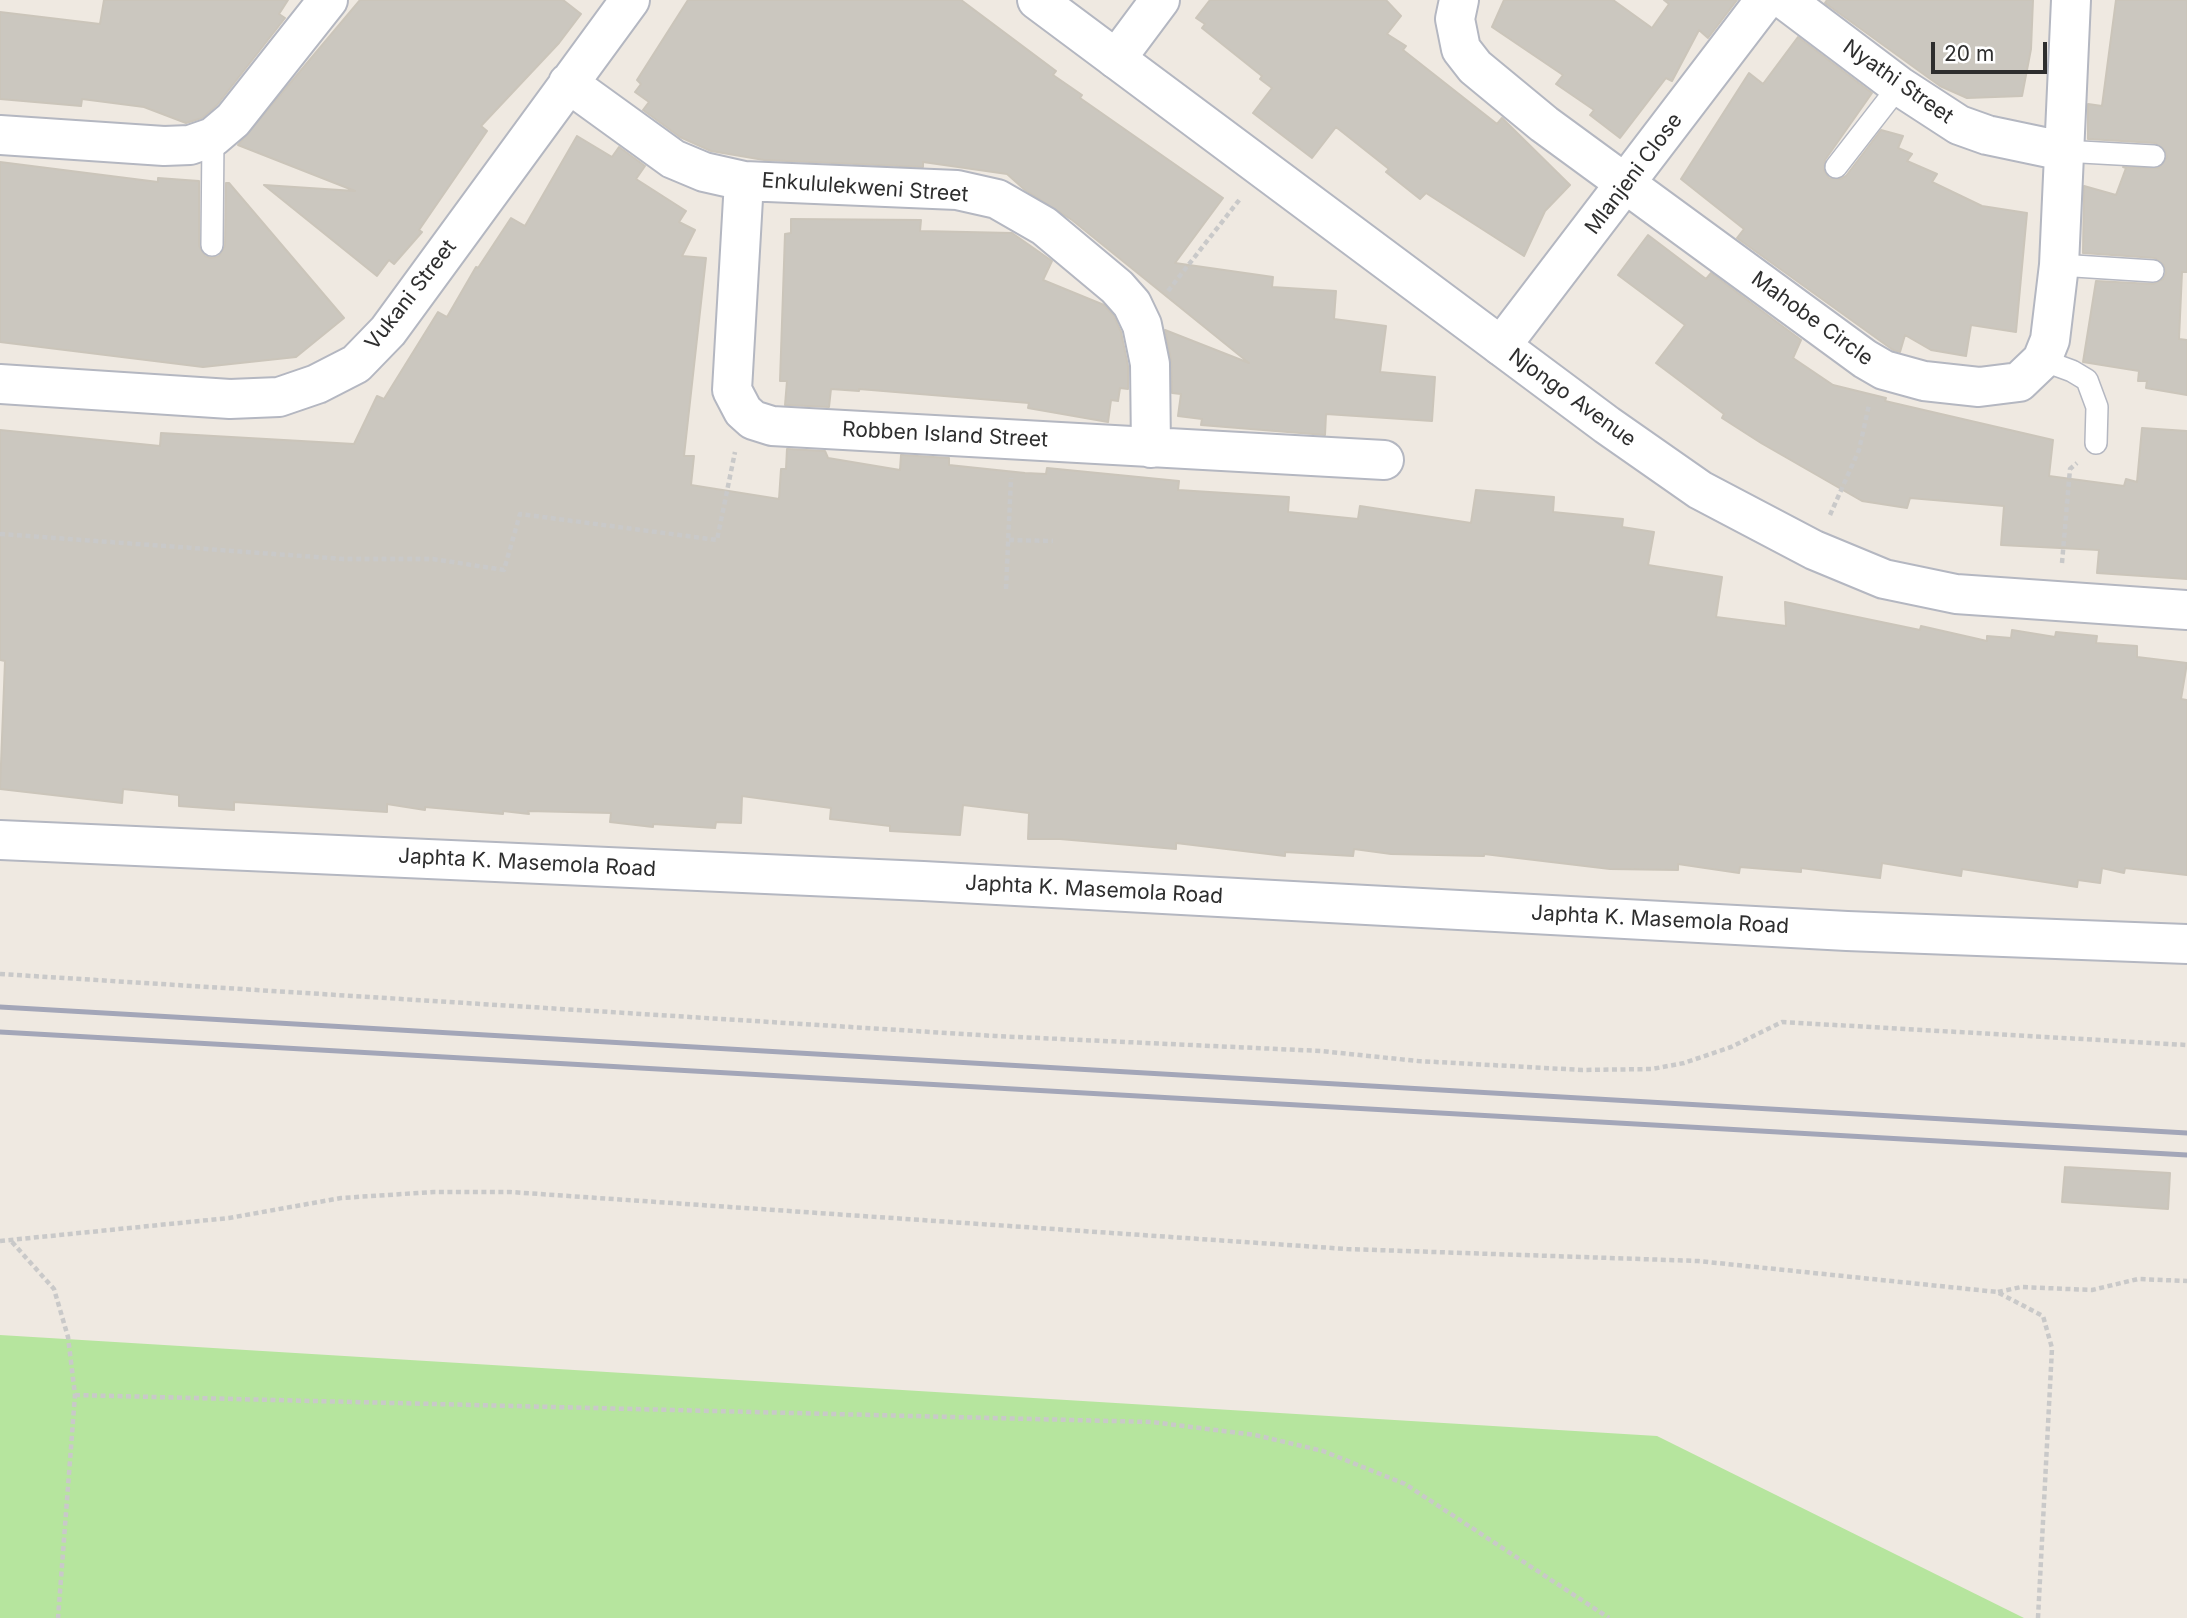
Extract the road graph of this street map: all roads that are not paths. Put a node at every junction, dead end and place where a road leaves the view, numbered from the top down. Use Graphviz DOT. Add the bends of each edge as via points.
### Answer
graph roads {
  1 [pos="328,0"];
  2 [pos="630,0"];
  3 [pos="1037,0"];
  4 [pos="1160,0"];
  5 [pos="1459,0"];
  6 [pos="1765,0"];
  7 [pos="1785,0"];
  8 [pos="2071,0"];
  9 [pos="1116,59"];
  10 [pos="568,83"];
  11 [pos="1899,86"];
  12 [pos="0,135"];
  13 [pos="213,137"];
  14 [pos="2063,151"];
  15 [pos="2154,156"];
  16 [pos="1836,167"];
  17 [pos="744,181"];
  18 [pos="1627,184"];
  19 [pos="212,245"];
  20 [pos="2059,265"];
  21 [pos="2153,271"];
  22 [pos="1502,346"];
  23 [pos="2042,360"];
  24 [pos="0,384"];
  25 [pos="2096,443"];
  26 [pos="1150,448"];
  27 [pos="1384,460"];
  28 [pos="2187,610"];
  29 [pos="0,840"];
  30 [pos="2187,944"];
  1 -- 13 [label="street" via="233,120"];
  2 -- 10 [label="street, Vukani Street"];
  3 -- 9 [label="street, Njongo Avenue"];
  4 -- 9 [label="street"];
  5 -- 18 [label="street, Mahobe Circle" via="1456,35 1475,67"];
  6 -- 18 [label="street, Mlanjeni Close"];
  7 -- 11 [label="street, Nyathi Street"];
  8 -- 14 [label="street"];
  9 -- 22 [label="street, Njongo Avenue"];
  10 -- 17 [label="street, Enkululekweni Street" via="673,159 704,173"];
  10 -- 24 [label="street, Vukani Street" via="388,331 356,363 317,384 279,397 230,399"];
  11 -- 14 [label="street, Nyathi Street" via="1959,125"];
  11 -- 16 [label="lane"];
  12 -- 13 [label="street" via="164,146 190,145"];
  13 -- 19 [label="lane"];
  14 -- 15 [label="lane"];
  14 -- 20 [label="street"];
  17 -- 26 [label="street, Enkululekweni Street" via="957,190 997,199 1044,226 1132,304 1142,325 1150,364"];
  17 -- 26 [label="street, Robben Island Street" via="732,390 753,420 772,426"];
  18 -- 22 [label="street, Mlanjeni Close"];
  18 -- 23 [label="street, Mahobe Circle" via="1884,370 1924,381 1979,387 2019,382"];
  20 -- 21 [label="lane"];
  20 -- 23 [label="street" via="2050,340"];
  22 -- 28 [label="street, Njongo Avenue" via="1700,490 1814,550 1884,579 1956,594"];
  23 -- 25 [label="lane" via="2087,380 2097,407"];
  26 -- 27 [label="street, Robben Island Street"];
  29 -- 30 [label="street, Japhta K. Masemola Road"];
}
